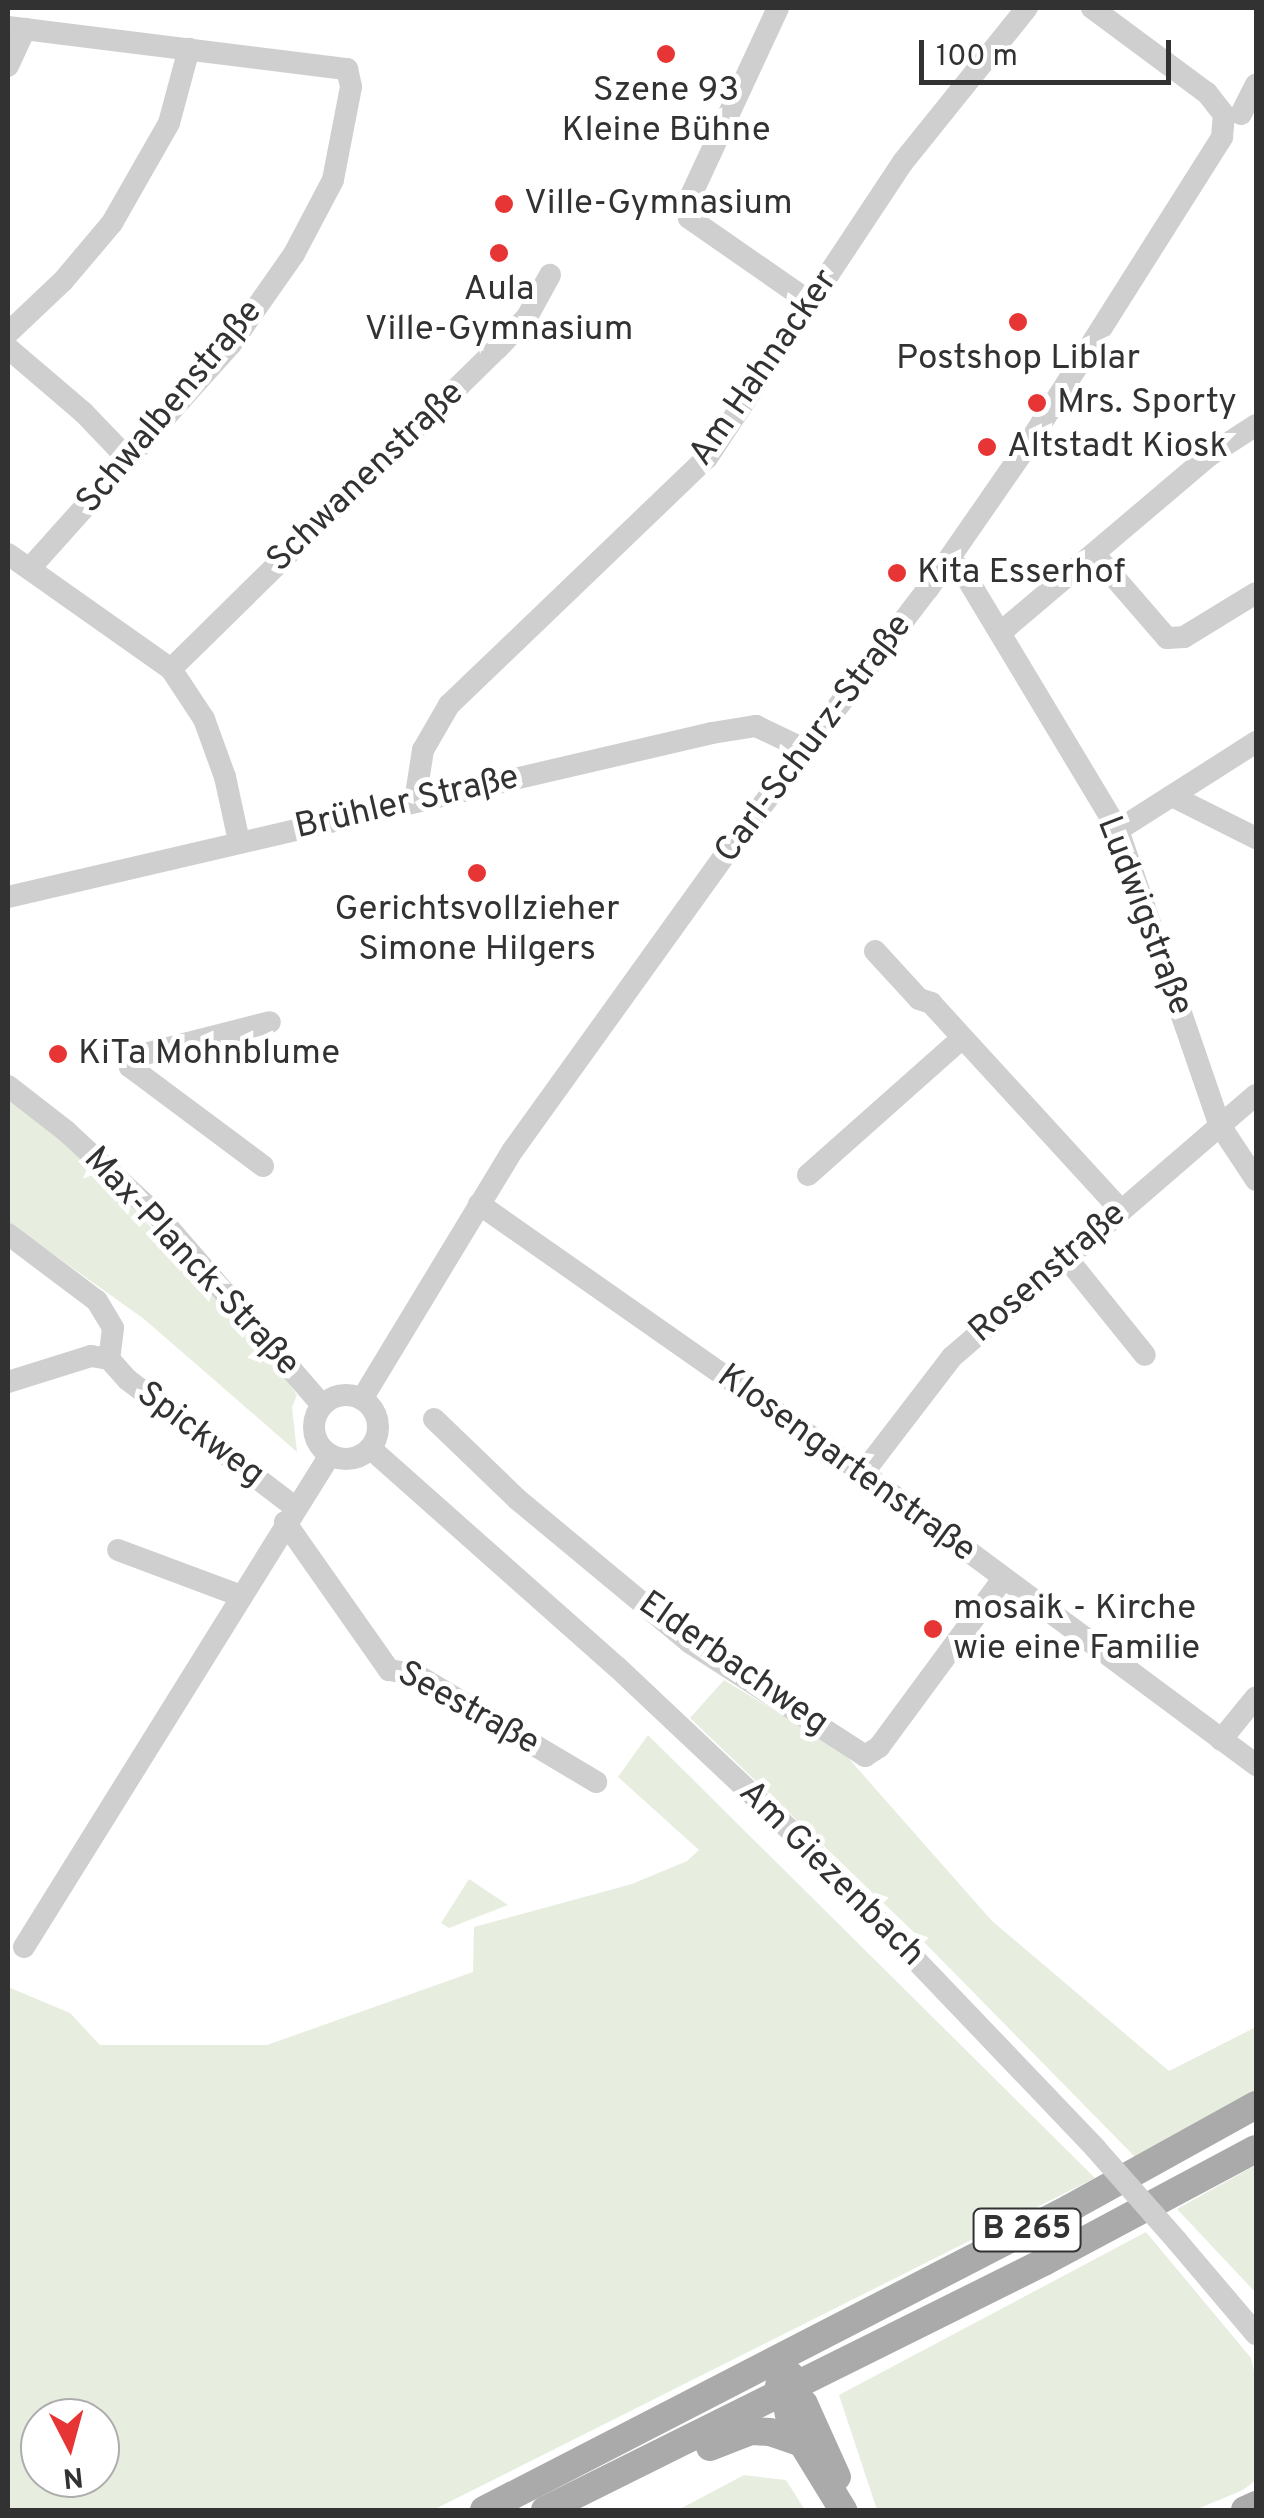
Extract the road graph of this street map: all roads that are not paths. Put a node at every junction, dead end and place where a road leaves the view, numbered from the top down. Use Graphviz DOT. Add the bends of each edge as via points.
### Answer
graph roads {
  1 [pos="778,8"];
  2 [pos="1027,8"];
  3 [pos="1092,8"];
  4 [pos="16,28"];
  5 [pos="189,49"];
  6 [pos="8,66"];
  7 [pos="1256,85"];
  8 [pos="1240,117"];
  9 [pos="550,275"];
  10 [pos="810,302"];
  11 [pos="8,333"];
  12 [pos="8,348"];
  13 [pos="1256,424"];
  14 [pos="129,460"];
  15 [pos="8,554"];
  16 [pos="1095,556"];
  17 [pos="950,559"];
  18 [pos="29,569"];
  19 [pos="1256,593"];
  20 [pos="1000,633"];
  21 [pos="171,670"];
  22 [pos="1256,742"];
  23 [pos="804,749"];
  24 [pos="1172,796"];
  25 [pos="415,801"];
  26 [pos="1118,830"];
  27 [pos="1256,838"];
  28 [pos="239,841"];
  29 [pos="8,897"];
  30 [pos="876,952"];
  31 [pos="270,1022"];
  32 [pos="961,1039"];
  33 [pos="8,1086"];
  34 [pos="1256,1096"];
  35 [pos="1219,1124"];
  36 [pos="263,1166"];
  37 [pos="808,1175"];
  38 [pos="1256,1180"];
  39 [pos="479,1204"];
  40 [pos="1121,1210"];
  41 [pos="8,1234"];
  42 [pos="1065,1256"];
  43 [pos="1146,1355"];
  44 [pos="109,1359"];
  45 [pos="8,1382"];
  46 [pos="362,1400"];
  47 [pos="322,1405"];
  48 [pos="434,1419"];
  49 [pos="370,1448"];
  50 [pos="330,1455"];
  51 [pos="862,1474"];
  52 [pos="290,1514"];
  53 [pos="118,1550"];
  54 [pos="1003,1578"];
  55 [pos="241,1596"];
  56 [pos="1256,1697"];
  57 [pos="1220,1740"];
  58 [pos="1256,1765"];
  59 [pos="596,1782"];
  60 [pos="24,1947"];
  61 [pos="1256,2105"];
  62 [pos="1256,2149"];
  63 [pos="1256,2334"];
  64 [pos="855,2355"];
  65 [pos="787,2388"];
  66 [pos="620,2438"];
  67 [pos="809,2439"];
  68 [pos="1256,2505"];
  69 [pos="484,2510"];
  70 [pos="545,2510"];
  71 [pos="583,2510"];
  72 [pos="846,2510"];
  73 [pos="1245,2510"];
  1 -- 10 [label="street" via="686,206 689,218"];
  2 -- 10 [label="street, Am Hahnacker" via="903,162"];
  3 -- 8 [label="street"];
  4 -- 5 [label="street"];
  4 -- 6 [label="street"];
  5 -- 11 [label="street" via="168,122 112,223"];
  5 -- 14 [label="street, Schwalbenstraße" via="347,69 342,154 323,204 231,344"];
  7 -- 8 [label="street, Carl-Schurz-Straße"];
  8 -- 17 [label="street, Carl-Schurz-Straße"];
  9 -- 21 [label="street, Schwanenstraße" via="527,318"];
  10 -- 25 [label="street, Am Hahnacker" via="706,458 449,706 423,750"];
  12 -- 14 [label="street"];
  13 -- 16 [label="street" via="1210,455"];
  14 -- 18 [label="street, Schwalbenstraße"];
  15 -- 18 [label="street"];
  16 -- 19 [label="street" via="1167,638 1184,637"];
  16 -- 20 [label="street"];
  17 -- 20 [label="street, Ludwigstraße"];
  17 -- 23 [label="street, Carl-Schurz-Straße"];
  18 -- 21 [label="street"];
  20 -- 26 [label="street, Ludwigstraße"];
  21 -- 28 [label="street" via="204,720"];
  22 -- 24 [label="street"];
  23 -- 25 [label="street, Brühler Straße" via="756,726"];
  23 -- 39 [label="street, Carl-Schurz-Straße"];
  24 -- 26 [label="street"];
  24 -- 27 [label="street"];
  25 -- 28 [label="street, Brühler Straße"];
  26 -- 35 [label="street, Ludwigstraße"];
  28 -- 29 [label="street, Brühler Straße"];
  30 -- 32 [label="street"];
  31 -- 36 [label="street" via="136,1056 130,1067"];
  32 -- 37 [label="street"];
  32 -- 40 [label="street"];
  33 -- 47 [label="street, Max-Planck-Straße" via="160,1218"];
  34 -- 35 [label="street, Rosenstraße"];
  35 -- 38 [label="street, Ludwigstraße"];
  35 -- 40 [label="street, Rosenstraße"];
  39 -- 46 [label="street, Carl-Schurz-Straße"];
  39 -- 51 [label="street, Klosengartenstraße"];
  40 -- 42 [label="street, Rosenstraße"];
  41 -- 44 [label="street, Spickweg" via="97,1300 113,1328"];
  42 -- 43 [label="street"];
  42 -- 51 [label="street, Rosenstraße" via="952,1357"];
  44 -- 45 [label="street, Spickweg" via="90,1356"];
  44 -- 52 [label="street, Spickweg"];
  46 -- 47 [label="street" via="341,1396"];
  46 -- 49 [label="street" via="377,1422"];
  47 -- 50 [label="street" via="315,1436"];
  48 -- 54 [label="street, Elderbachweg" via="518,1499 690,1642 866,1756"];
  49 -- 50 [label="street" via="354,1458"];
  49 -- 63 [label="street, Am Giezenbach, bridge" via="803,1842 1096,2149"];
  50 -- 52 [label="street"];
  51 -- 54 [label="street, Klosengartenstraße"];
  52 -- 55 [label="street"];
  52 -- 59 [label="street, Seestraße" via="389,1670 415,1674"];
  53 -- 55 [label="street"];
  54 -- 57 [label="street, Klosengartenstraße"];
  55 -- 60 [label="street"];
  56 -- 57 [label="street"];
  57 -- 58 [label="street, Klosengartenstraße"];
  61 -- 65 [label="main road" via="1225,2134 1076,2225 801,2364"];
  61 -- 66 [label="main road, B 265" via="1086,2200"];
  62 -- 64 [label="main road, B 265"];
  64 -- 65 [label="main road, B 265"];
  64 -- 67 [label="main road, B 265" via="825,2390"];
  65 -- 66 [label="main road" via="761,2382 672,2424"];
  65 -- 67 [label="main road" via="804,2404"];
  65 -- 70 [label="main road, B 265"];
  66 -- 69 [label="main road, B 265"];
  67 -- 71 [label="main road" via="740,2433"];
  67 -- 72 [label="main road"];
  68 -- 73 [label="main road"];
}
